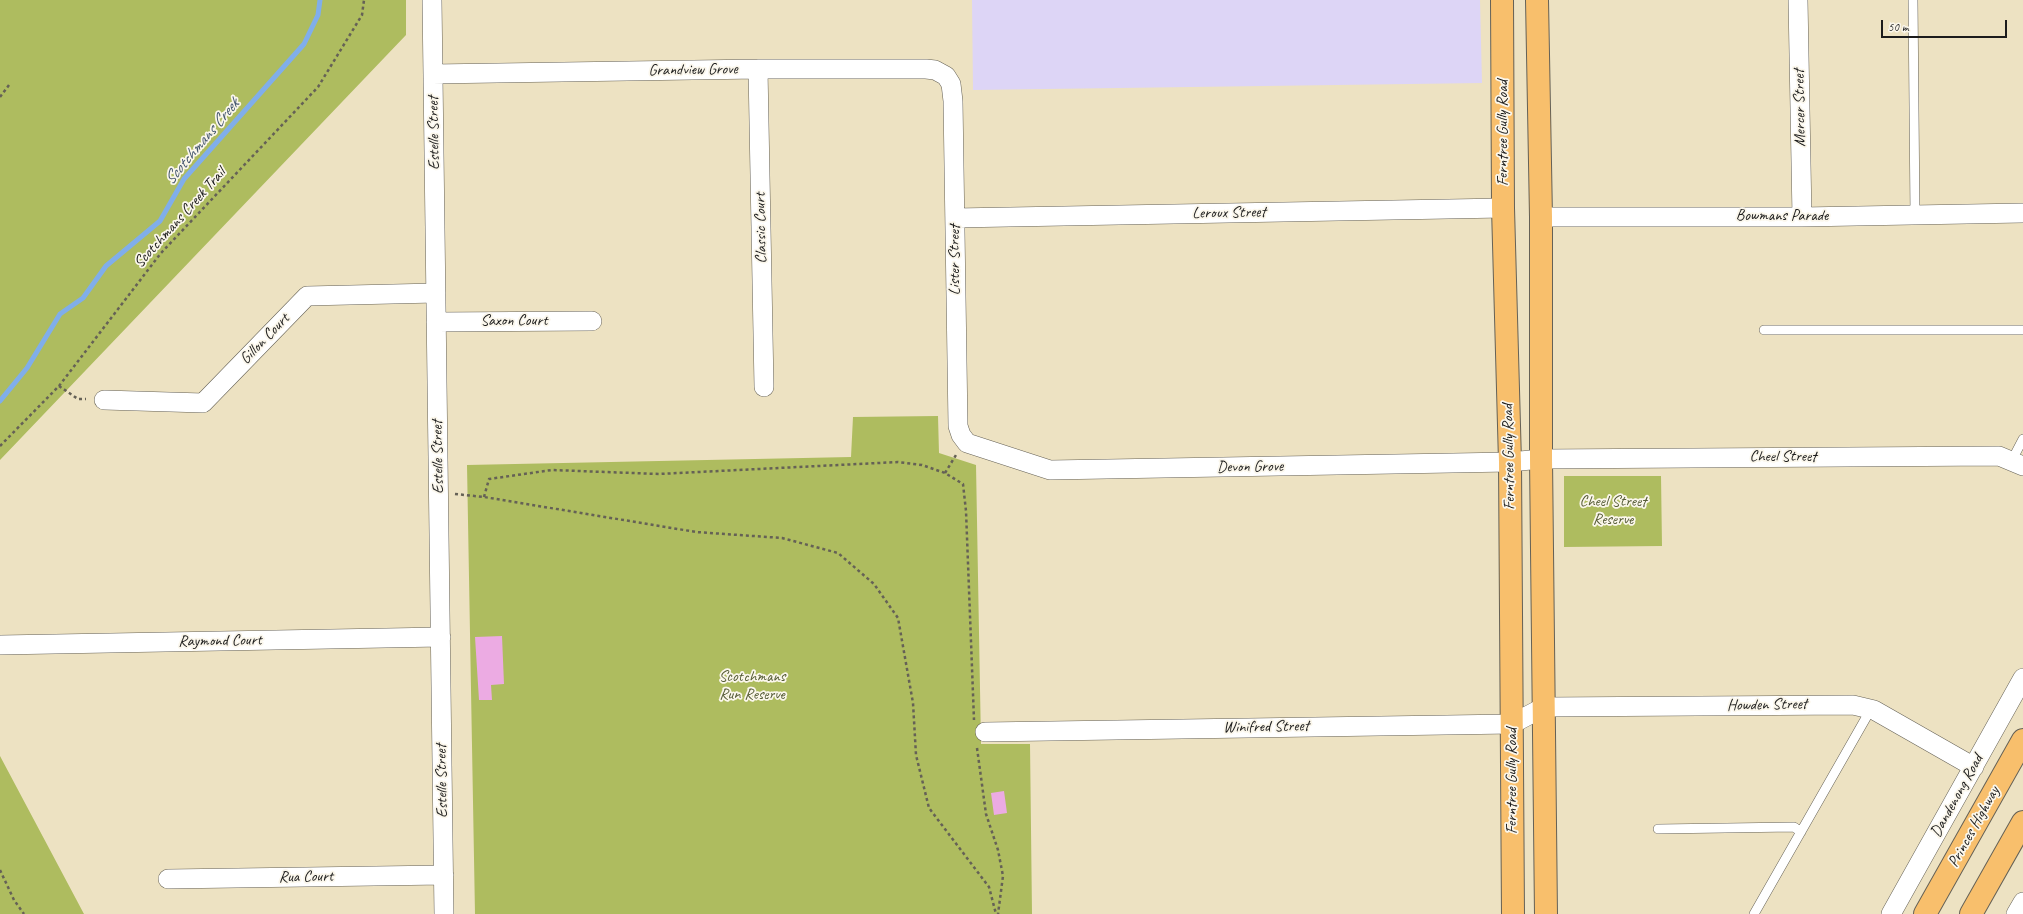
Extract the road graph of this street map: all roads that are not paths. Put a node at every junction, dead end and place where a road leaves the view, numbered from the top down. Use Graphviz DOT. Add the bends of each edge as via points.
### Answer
graph roads {
  1 [pos="432,0"];
  2 [pos="1502,0"];
  3 [pos="1537,0"];
  4 [pos="1798,0"];
  5 [pos="1913,0"];
  6 [pos="758,69"];
  7 [pos="433,74"];
  8 [pos="949,79"];
  9 [pos="1503,208"];
  10 [pos="2023,213"];
  11 [pos="1915,215"];
  12 [pos="1542,217"];
  13 [pos="1802,217"];
  14 [pos="955,218"];
  15 [pos="436,293"];
  16 [pos="592,321"];
  17 [pos="436,322"];
  18 [pos="1764,330"];
  19 [pos="2023,330"];
  20 [pos="764,387"];
  21 [pos="104,400"];
  22 [pos="2023,439"];
  23 [pos="964,440"];
  24 [pos="1541,459"];
  25 [pos="1510,462"];
  26 [pos="2017,463"];
  27 [pos="441,637"];
  28 [pos="0,645"];
  29 [pos="2023,678"];
  30 [pos="1544,707"];
  31 [pos="1870,709"];
  32 [pos="1512,724"];
  33 [pos="978,732"];
  34 [pos="2023,740"];
  35 [pos="1974,767"];
  36 [pos="2023,822"];
  37 [pos="1658,829"];
  38 [pos="1801,832"];
  39 [pos="444,876"];
  40 [pos="168,879"];
  41 [pos="2023,902"];
  42 [pos="444,914"];
  43 [pos="1513,914"];
  44 [pos="1546,914"];
  45 [pos="1754,914"];
  46 [pos="1891,914"];
  47 [pos="1925,914"];
  48 [pos="1971,914"];
  49 [pos="2016,914"];
  1 -- 7 [label="street, Estelle Street"];
  2 -- 9 [label="main road, Ferntree Gully Road"];
  3 -- 12 [label="main road, Ferntree Gully Road"];
  4 -- 13 [label="street, Mercer Street"];
  5 -- 11 [label="lane"];
  6 -- 7 [label="street, Grandview Grove"];
  6 -- 8 [label="street, Grandview Grove" via="926,69"];
  6 -- 20 [label="street, Classic Court"];
  7 -- 15 [label="street, Estelle Street"];
  8 -- 14 [label="street, Lister Street" via="953,89"];
  9 -- 14 [label="street, Leroux Street"];
  9 -- 25 [label="main road, Ferntree Gully Road"];
  10 -- 11 [label="street, Bowmans Parade"];
  11 -- 13 [label="street, Bowmans Parade"];
  12 -- 13 [label="street, Bowmans Parade"];
  12 -- 24 [label="main road, Ferntree Gully Road"];
  14 -- 23 [label="street, Lister Street" via="956,413"];
  15 -- 17 [label="street, Estelle Street"];
  15 -- 21 [label="street, Gillon Court" via="307,296 203,403"];
  16 -- 17 [label="street, Saxon Court"];
  17 -- 27 [label="street, Estelle Street"];
  18 -- 19 [label="lane"];
  22 -- 26 [label="lane"];
  23 -- 25 [label="street, Devon Grove" via="972,446 1050,470 1063,471"];
  24 -- 25 [label="street, Devon Grove"];
  24 -- 26 [label="street, Cheel Street" via="1999,456"];
  24 -- 30 [label="main road, Ferntree Gully Road"];
  25 -- 32 [label="main road, Ferntree Gully Road"];
  27 -- 28 [label="street, Raymond Court"];
  27 -- 39 [label="street, Estelle Street"];
  29 -- 35 [label="street, Dandenong Road"];
  30 -- 31 [label="street, Howden Street" via="1853,705"];
  30 -- 32 [label="street, Winifred Street"];
  30 -- 44 [label="main road, Ferntree Gully Road"];
  31 -- 35 [label="street, Howden Street"];
  31 -- 38 [label="lane"];
  32 -- 33 [label="street, Winifred Street"];
  32 -- 43 [label="main road, Ferntree Gully Road"];
  34 -- 47 [label="main road, Princes Highway"];
  35 -- 46 [label="street, Dandenong Road"];
  36 -- 48 [label="main road"];
  37 -- 38 [label="lane" via="1794,827"];
  38 -- 45 [label="lane"];
  39 -- 40 [label="street, Rua Court"];
  39 -- 42 [label="street, Estelle Street"];
  41 -- 49 [label="street"];
}
